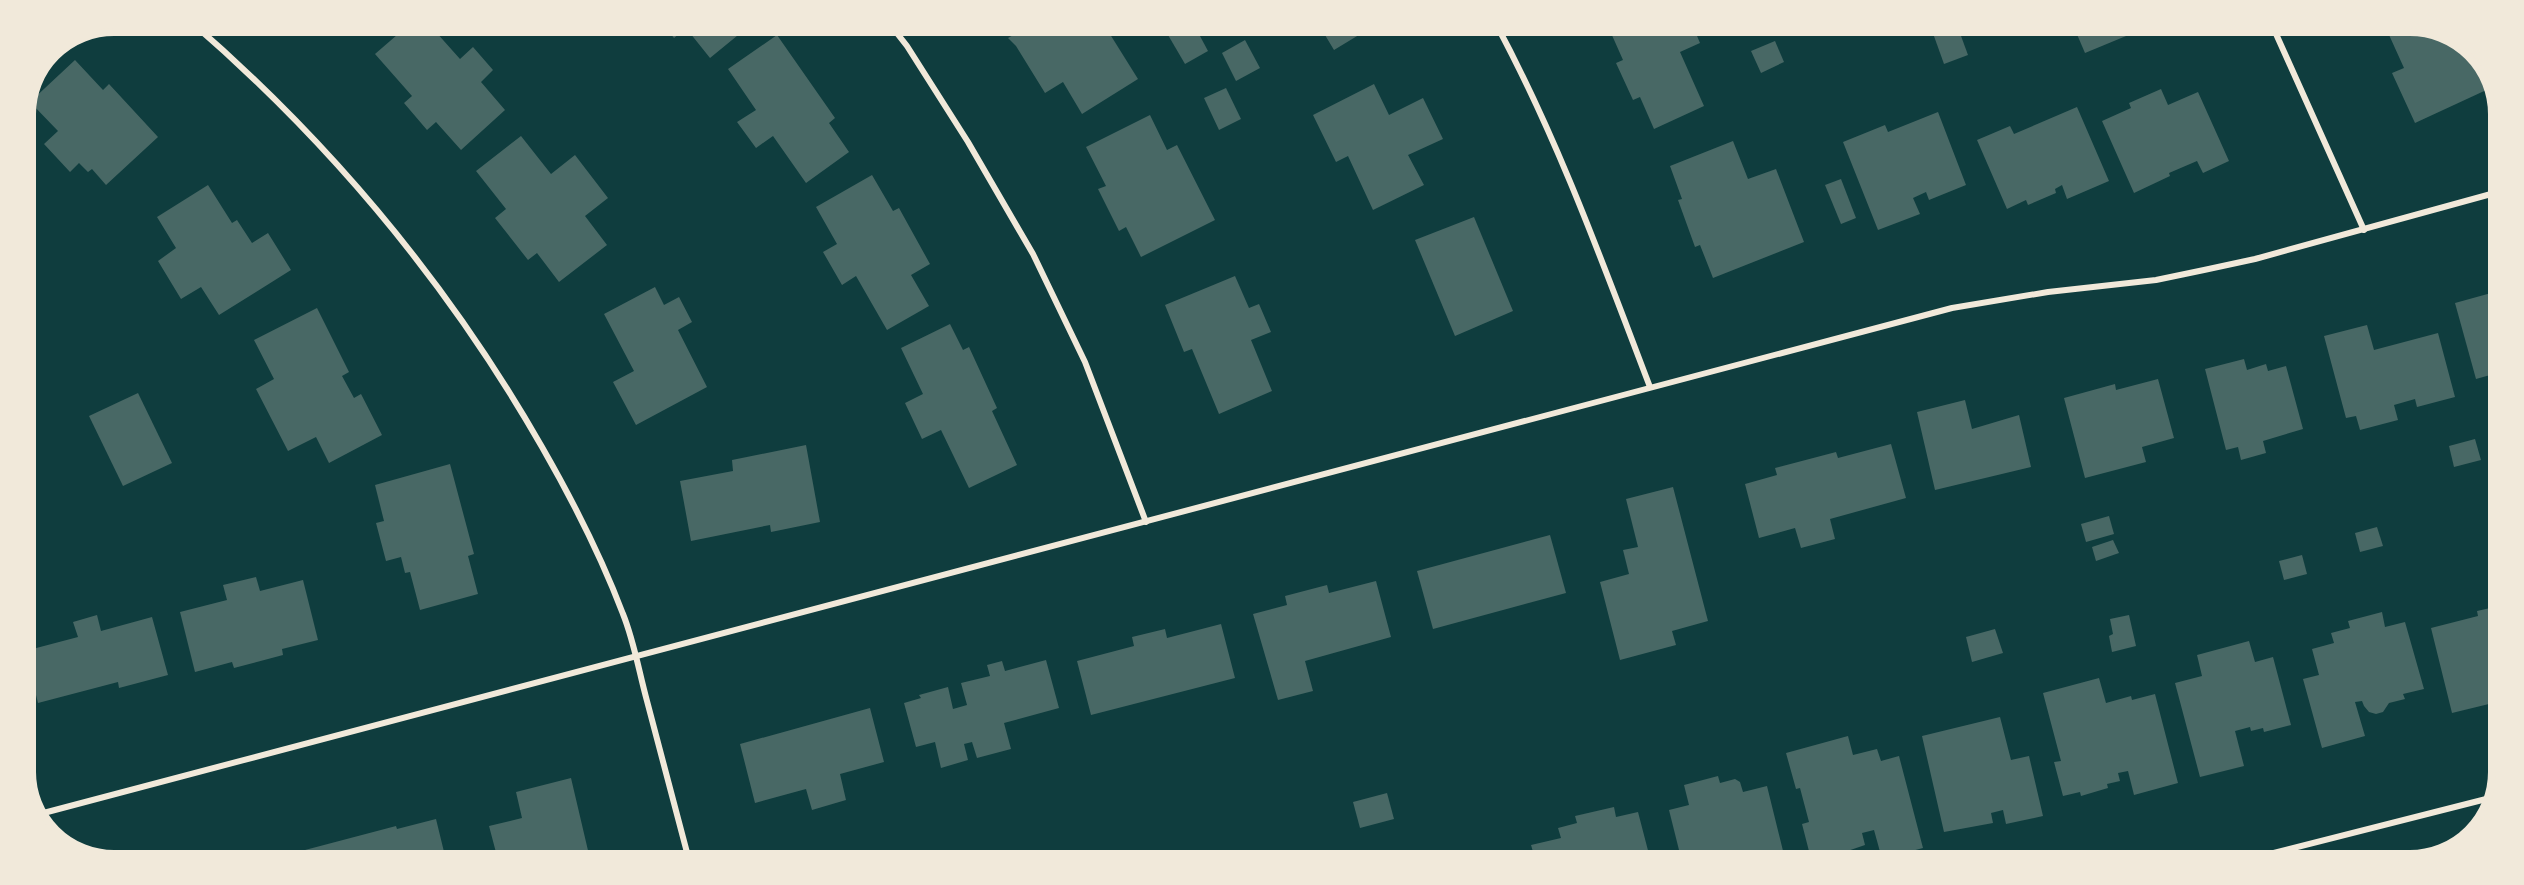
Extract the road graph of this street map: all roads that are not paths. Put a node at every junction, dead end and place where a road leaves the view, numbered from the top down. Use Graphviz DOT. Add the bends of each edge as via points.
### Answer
graph roads {
  1 [pos="202,32"];
  2 [pos="896,32"];
  3 [pos="1500,32"];
  4 [pos="2275,32"];
  5 [pos="2492,194"];
  6 [pos="2364,230"];
  7 [pos="1650,387"];
  8 [pos="1146,522"];
  9 [pos="635,656"];
  10 [pos="2488,799"];
  11 [pos="43,813"];
  12 [pos="687,854"];
  13 [pos="2269,854"];
  1 -- 9 [label="street" via="302,125 376,208 476,341 523,413 600,557"];
  2 -- 8 [label="street" via="968,142 1033,254 1085,362"];
  3 -- 7 [label="street" via="1574,193"];
  4 -- 6 [label="street"];
  5 -- 6 [label="street"];
  6 -- 7 [label="street" via="2156,280 1952,308"];
  7 -- 8 [label="street"];
  8 -- 9 [label="street"];
  9 -- 11 [label="street"];
  9 -- 12 [label="street"];
  10 -- 13 [label="street"];
}
